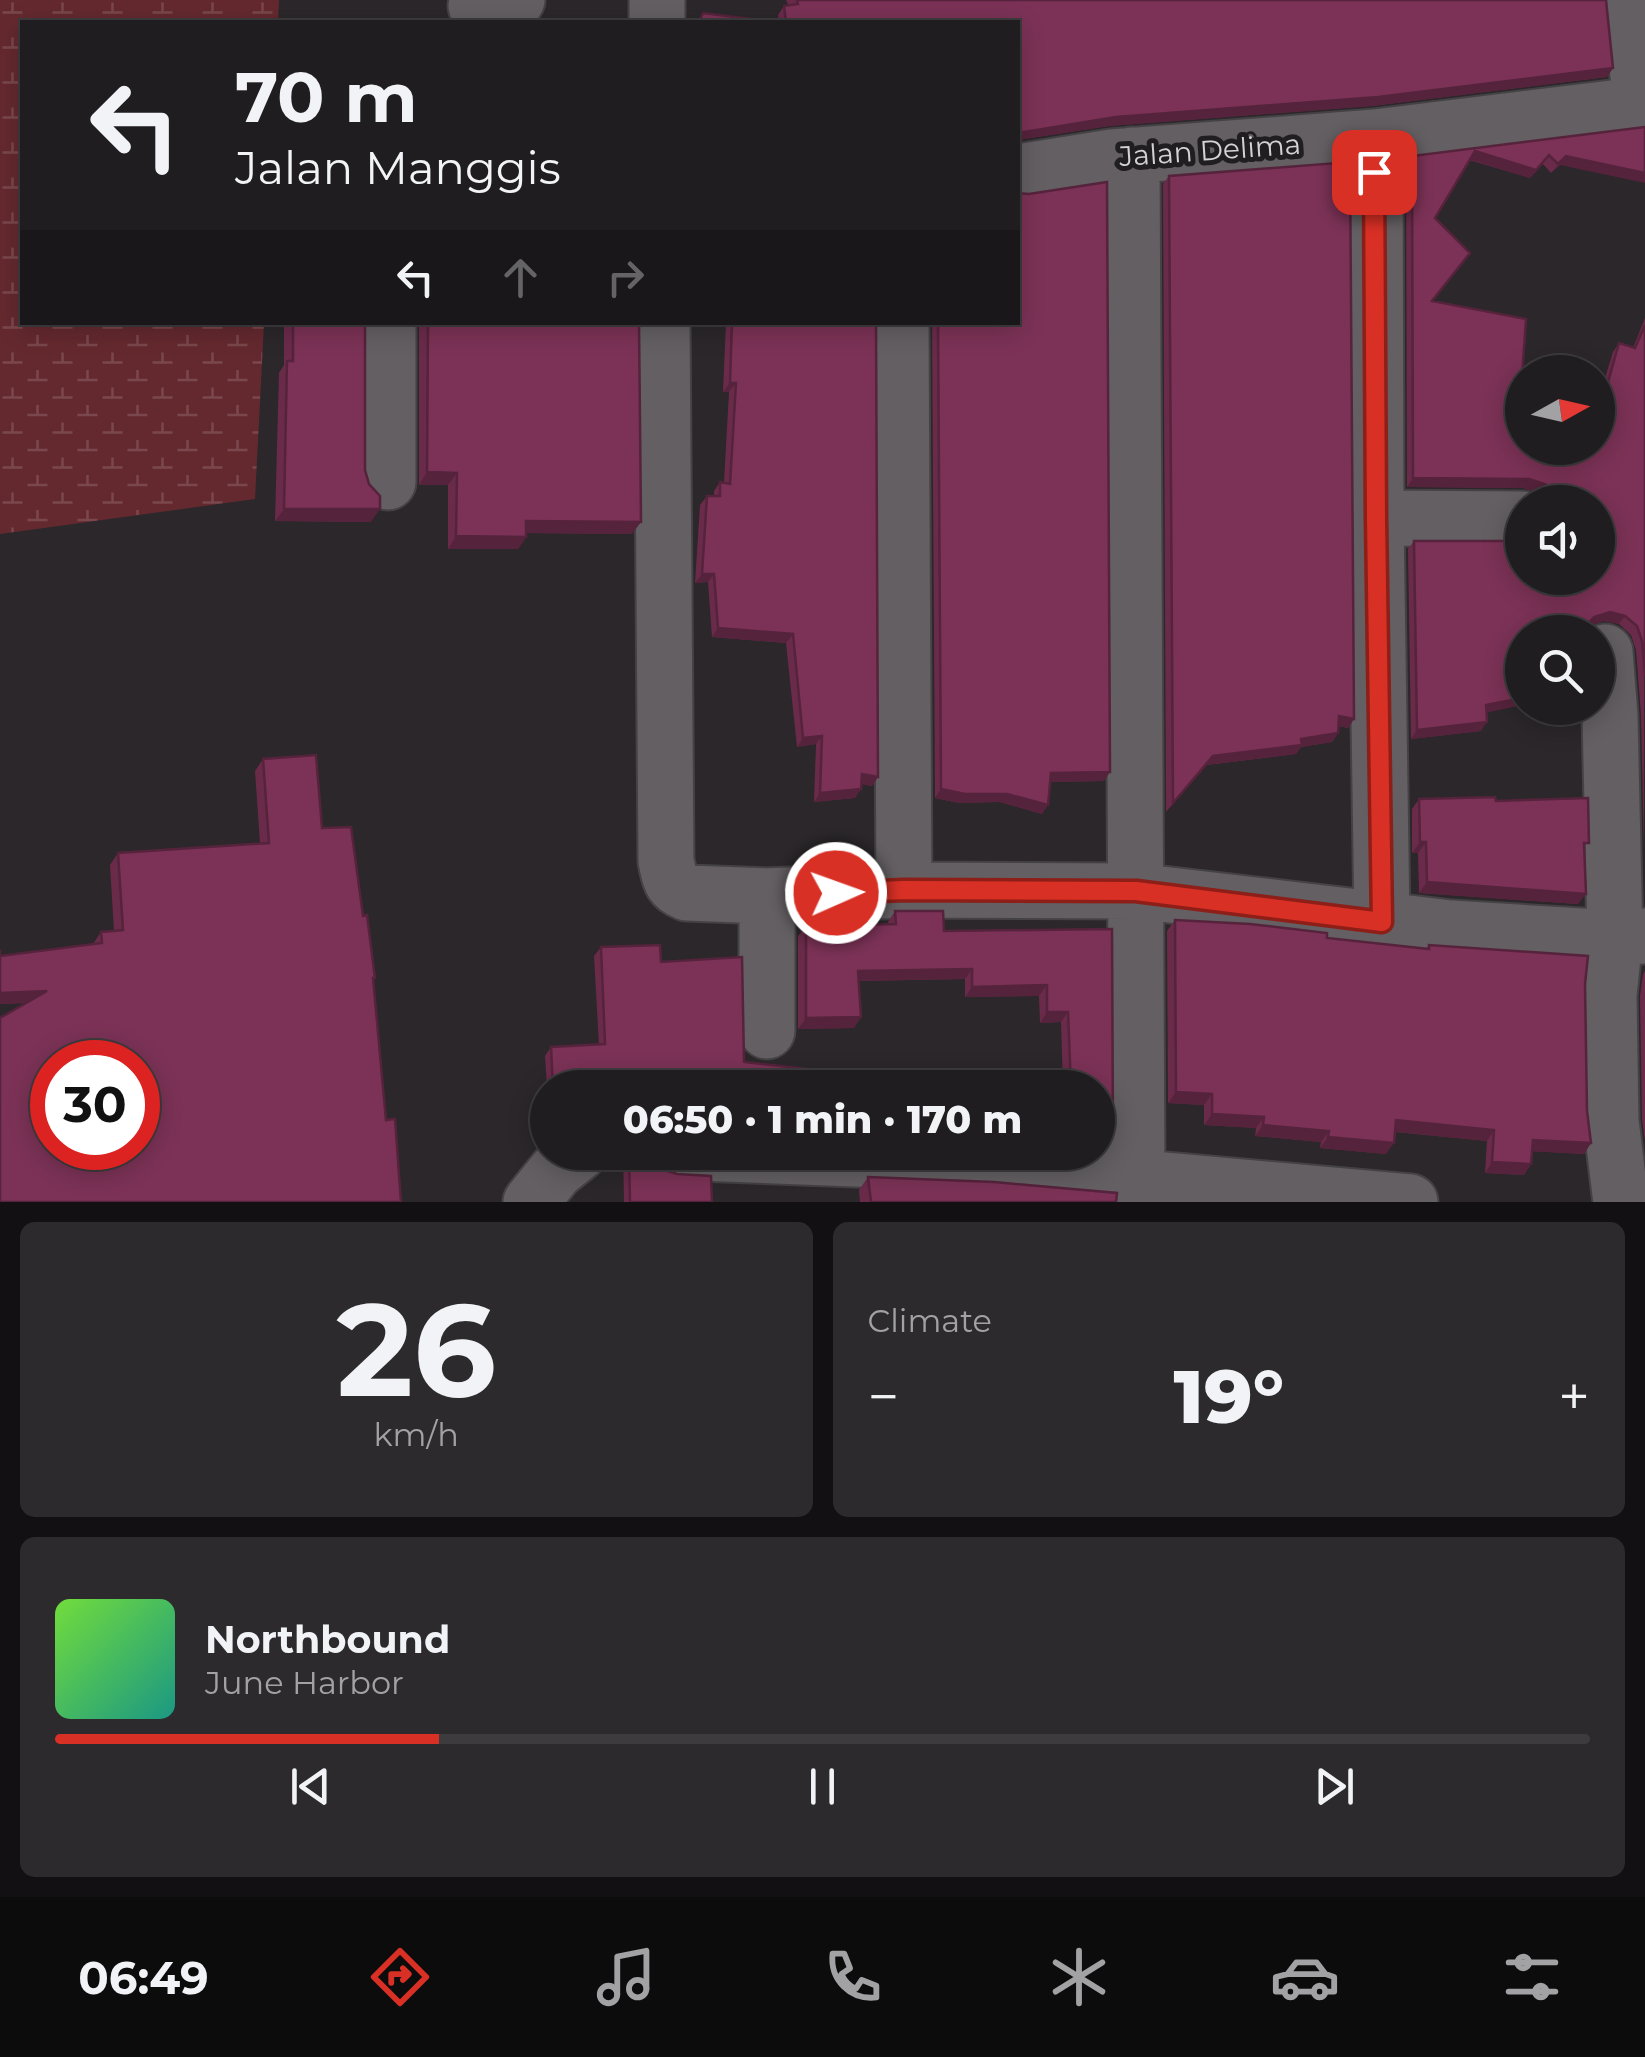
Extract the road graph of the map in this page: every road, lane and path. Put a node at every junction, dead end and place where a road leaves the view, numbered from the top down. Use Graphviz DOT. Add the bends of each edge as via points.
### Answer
graph roads {
  1 [pos="1632,0"];
  2 [pos="1643,104"];
  3 [pos="1374,138"];
  4 [pos="1132,155"];
  5 [pos="1020,172"];
  6 [pos="388,325"];
  7 [pos="662,325"];
  8 [pos="900,325"];
  9 [pos="388,482"];
  10 [pos="1376,518"];
  11 [pos="1505,519"];
  12 [pos="1611,725"];
  13 [pos="904,890"];
  14 [pos="1136,891"];
  15 [pos="766,896"];
  16 [pos="1382,922"];
  17 [pos="1630,937"];
  18 [pos="767,1031"];
  19 [pos="557,1170"];
  20 [pos="946,1170"];
  21 [pos="1137,1176"];
  22 [pos="1034,1184"];
  23 [pos="1645,1201"];
  24 [pos="531,1202"];
  25 [pos="1410,1202"];
  26 [pos="1607,1202"];
  27 [pos="1621,1202"];
  1 -- 2 [label="street"];
  2 -- 3 [label="street, Jalan Delima"];
  3 -- 4 [label="street, Jalan Delima"];
  3 -- 10 [label="street"];
  4 -- 5 [label="street, Jalan Delima"];
  4 -- 14 [label="street"];
  6 -- 9 [label="street"];
  7 -- 15 [label="street" via="666,861 673,886 687,893"];
  8 -- 13 [label="street"];
  10 -- 11 [label="street"];
  10 -- 16 [label="street"];
  12 -- 17 [label="street"];
  13 -- 14 [label="street"];
  13 -- 15 [label="street"];
  14 -- 16 [label="street"];
  14 -- 21 [label="street"];
  15 -- 18 [label="street"];
  16 -- 17 [label="street"];
  17 -- 27 [label="street" via="1610,995 1611,1122"];
  19 -- 24 [label="street"];
  20 -- 22 [label="street"];
  21 -- 22 [label="street"];
  21 -- 25 [label="street"];
  23 -- 27 [label="street"];
  26 -- 27 [label="street"];
}
